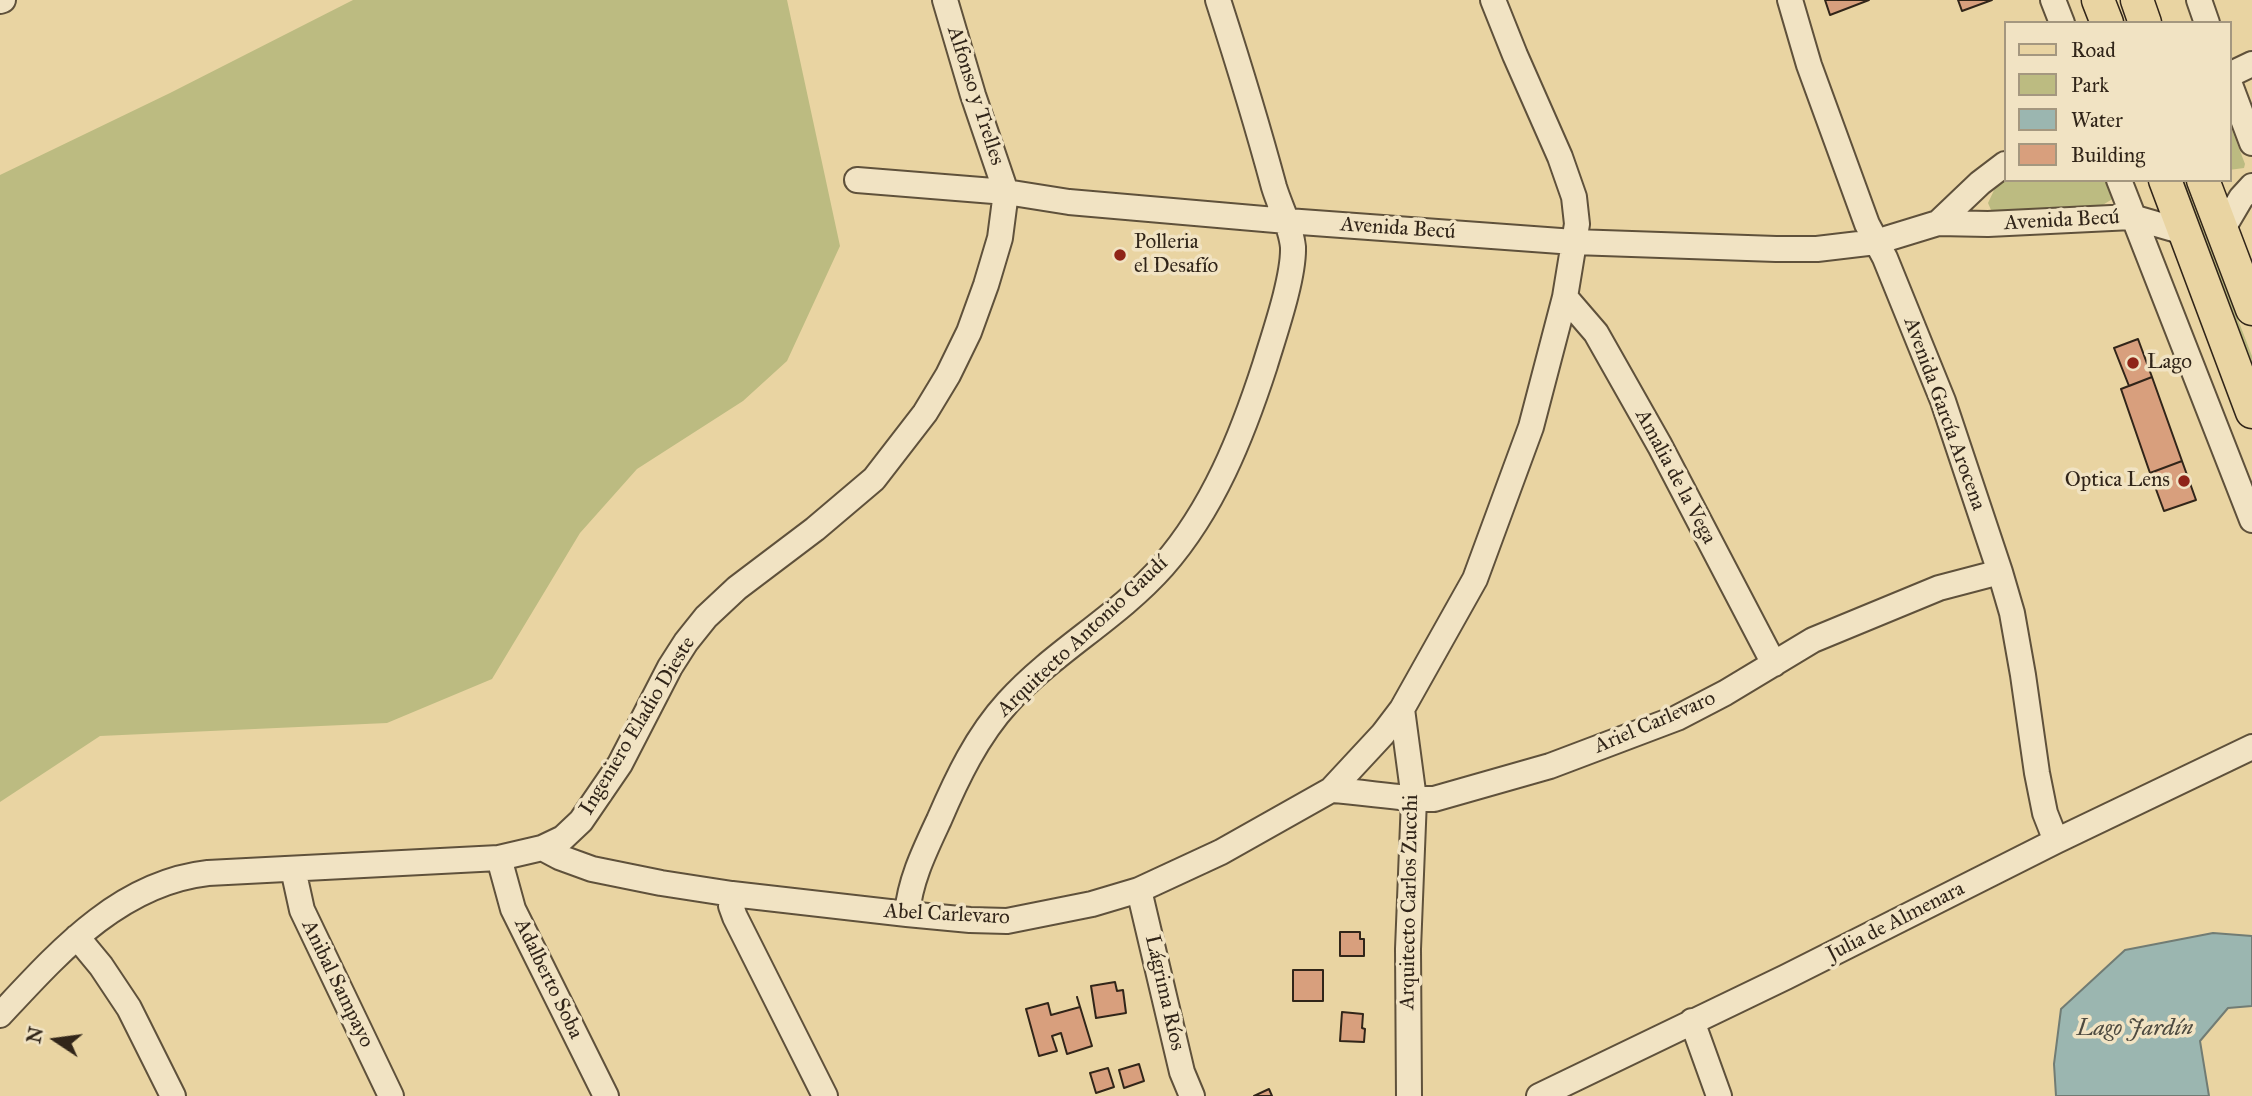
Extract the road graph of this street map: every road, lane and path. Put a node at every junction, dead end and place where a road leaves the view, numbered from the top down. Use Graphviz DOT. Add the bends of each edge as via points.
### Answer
graph roads {
  1 [pos="944,0"];
  2 [pos="1218,0"];
  3 [pos="1493,0"];
  4 [pos="1790,0"];
  5 [pos="2053,0"];
  6 [pos="2098,0"];
  7 [pos="2137,0"];
  8 [pos="2199,0"];
  9 [pos="2061,21"];
  10 [pos="2106,21"];
  11 [pos="2144,21"];
  12 [pos="2206,21"];
  13 [pos="2252,64"];
  14 [pos="2231,74"];
  15 [pos="2231,87"];
  16 [pos="2252,143"];
  17 [pos="2004,165"];
  18 [pos="857,180"];
  19 [pos="2120,182"];
  20 [pos="2166,182"];
  21 [pos="2204,182"];
  22 [pos="2252,186"];
  23 [pos="1006,192"];
  24 [pos="2132,217"];
  25 [pos="1287,222"];
  26 [pos="1938,223"];
  27 [pos="2184,232"];
  28 [pos="2221,232"];
  29 [pos="1574,242"];
  30 [pos="1877,242"];
  31 [pos="1565,297"];
  32 [pos="2252,309"];
  33 [pos="2252,412"];
  34 [pos="2252,520"];
  35 [pos="2000,572"];
  36 [pos="1774,664"];
  37 [pos="1402,709"];
  38 [pos="2252,747"];
  39 [pos="1331,790"];
  40 [pos="1414,799"];
  41 [pos="2056,841"];
  42 [pos="542,848"];
  43 [pos="499,858"];
  44 [pos="293,869"];
  45 [pos="1139,890"];
  46 [pos="732,894"];
  47 [pos="907,914"];
  48 [pos="77,937"];
  49 [pos="0,1015"];
  50 [pos="1692,1021"];
  51 [pos="173,1096"];
  52 [pos="391,1096"];
  53 [pos="606,1096"];
  54 [pos="825,1096"];
  55 [pos="1192,1096"];
  56 [pos="1409,1096"];
  57 [pos="1539,1096"];
  58 [pos="1719,1096"];
  1 -- 23 [label="street, Alfonso y Trelles"];
  2 -- 25 [label="street, Arquitecto Antonio Gaudí"];
  3 -- 29 [label="street" via="1564,167 1574,198"];
  4 -- 30 [label="street, Avenida García Arocena" via="1809,65"];
  5 -- 9 [label="street"];
  6 -- 10 [label="main road"];
  7 -- 11 [label="main road"];
  8 -- 12 [label="street"];
  13 -- 14 [label="street"];
  15 -- 16 [label="street"];
  17 -- 26 [label="street, Avenida Becú"];
  18 -- 23 [label="street, Avenida Becú"];
  19 -- 24 [label="street"];
  20 -- 27 [label="main road"];
  21 -- 28 [label="main road"];
  22 -- 28 [label="street"];
  23 -- 25 [label="street, Avenida Becú"];
  23 -- 42 [label="street, Ingeniero Eladio Dieste" via="1000,238 969,332 925,413 874,479 706,617 670,667 597,800 563,838"];
  24 -- 26 [label="street, Avenida Becú"];
  24 -- 27 [label="street, Avenida Becú"];
  24 -- 34 [label="street"];
  25 -- 29 [label="street, Avenida Becú"];
  25 -- 47 [label="street, Arquitecto Antonio Gaudí" via="1293,255 1284,299 1253,401 1219,481 1162,566 1008,702 981,737 915,876"];
  26 -- 30 [label="street, Avenida Becú"];
  27 -- 33 [label="main road"];
  28 -- 32 [label="main road"];
  29 -- 30 [label="street, Avenida Becú" via="1776,249"];
  29 -- 31 [label="street"];
  30 -- 35 [label="street, Avenida García Arocena" via="1943,401"];
  31 -- 36 [label="street, Amalia de la Vega" via="1596,333"];
  31 -- 37 [label="street" via="1531,427 1475,579"];
  35 -- 36 [label="street, Ariel Carlevaro" via="1891,606 1813,640"];
  35 -- 41 [label="street, Avenida García Arocena" via="2024,675 2045,813"];
  36 -- 40 [label="street, Ariel Carlevaro" via="1677,718 1550,766 1434,799"];
  37 -- 39 [label="street"];
  37 -- 40 [label="street, Arquitecto Carlos Zucchi"];
  38 -- 41 [label="street, Julia de Almenara"];
  39 -- 40 [label="street, Ariel Carlevaro"];
  39 -- 45 [label="street, Abel Carlevaro" via="1221,852"];
  40 -- 56 [label="street, Arquitecto Carlos Zucchi"];
  41 -- 50 [label="street, Julia de Almenara"];
  42 -- 43 [label="street, Ingeniero Eladio Dieste"];
  42 -- 46 [label="street, Abel Carlevaro" via="592,869"];
  43 -- 44 [label="street, Ingeniero Eladio Dieste"];
  43 -- 53 [label="street, Adalberto Soba" via="513,909"];
  44 -- 48 [label="street, Ingeniero Eladio Dieste" via="208,873 170,880 126,900"];
  44 -- 52 [label="street, Anibal Sampayo" via="302,910"];
  45 -- 47 [label="street, Abel Carlevaro" via="1007,921"];
  45 -- 55 [label="street, Lágrima Ríos" via="1182,1072"];
  46 -- 47 [label="street, Abel Carlevaro"];
  46 -- 54 [label="street" via="734,917"];
  48 -- 49 [label="street, Ingeniero Eladio Dieste"];
  48 -- 51 [label="street" via="129,1008"];
  50 -- 57 [label="street, Julia de Almenara"];
  50 -- 58 [label="street"];
}
